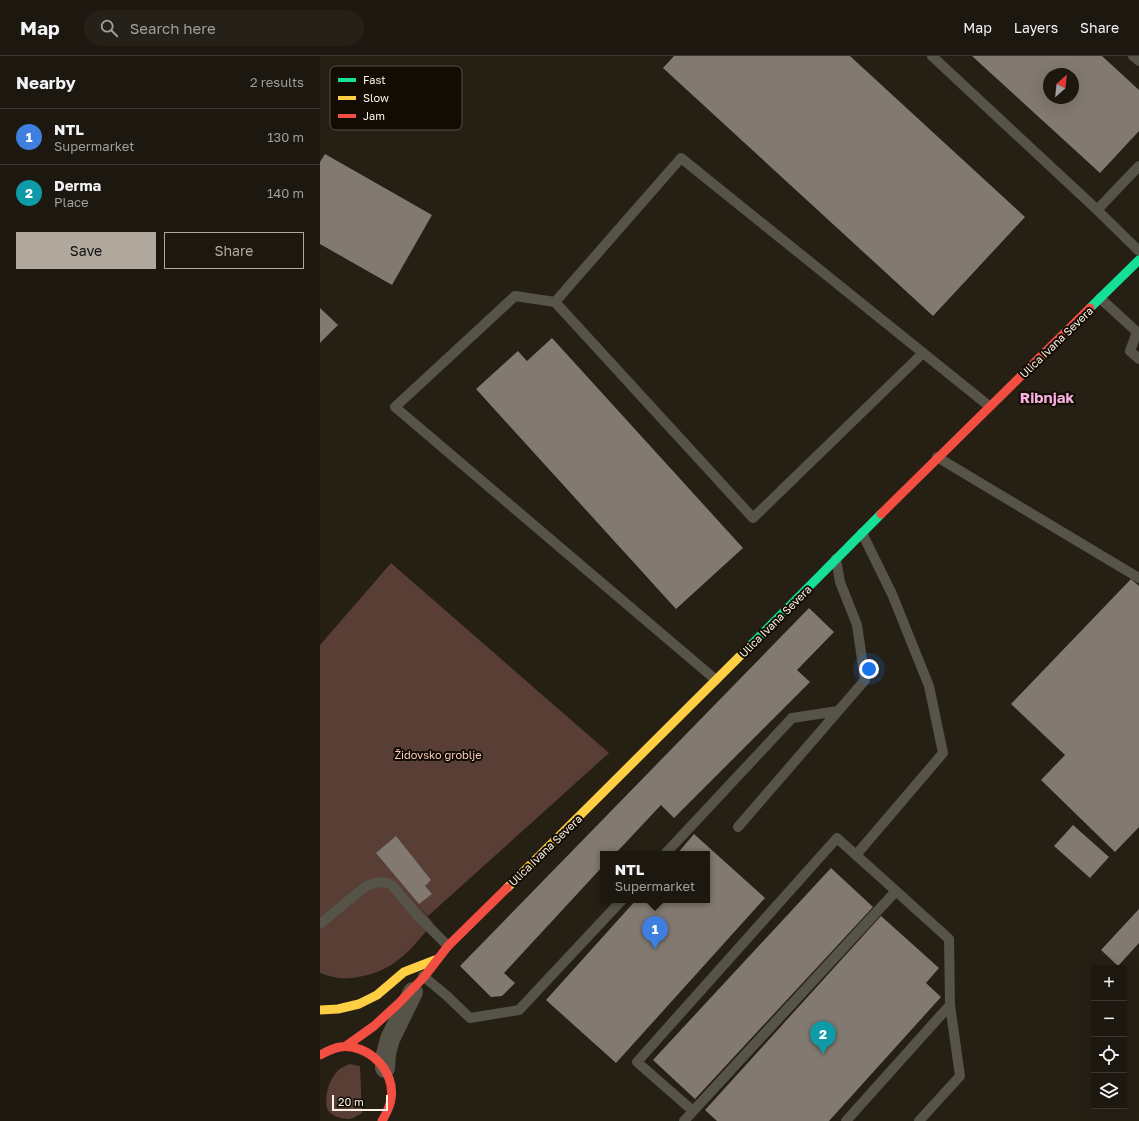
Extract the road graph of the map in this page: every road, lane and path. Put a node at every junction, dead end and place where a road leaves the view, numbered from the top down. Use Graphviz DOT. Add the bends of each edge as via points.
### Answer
graph roads {
  1 [pos="932,56"];
  2 [pos="1134,56"];
  3 [pos="1139,61"];
  4 [pos="1139,166"];
  5 [pos="1097,210"];
  6 [pos="1139,251"];
  7 [pos="1139,260"];
  8 [pos="1100,298"];
  9 [pos="555,302"];
  10 [pos="1138,331"];
  11 [pos="923,353"];
  12 [pos="1139,359"];
  13 [pos="989,406"];
  14 [pos="937,457"];
  15 [pos="862,533"];
  16 [pos="836,559"];
  17 [pos="1139,578"];
  18 [pos="716,680"];
  19 [pos="838,711"];
  20 [pos="738,827"];
  21 [pos="668,851"];
  22 [pos="856,855"];
  23 [pos="896,891"];
  24 [pos="619,903"];
  25 [pos="320,924"];
  26 [pos="448,946"];
  27 [pos="435,960"];
  28 [pos="419,981"];
  29 [pos="950,1005"];
  30 [pos="320,1010"];
  31 [pos="320,1042"];
  32 [pos="346,1046"];
  33 [pos="334,1048"];
  34 [pos="320,1055"];
  35 [pos="385,1068"];
  36 [pos="391,1105"];
  37 [pos="693,1111"];
  38 [pos="395,1116"];
  39 [pos="382,1121"];
  40 [pos="684,1121"];
  41 [pos="846,1121"];
  42 [pos="919,1121"];
  1 -- 5 [label="lane"];
  2 -- 3 [label="lane"];
  4 -- 5 [label="lane"];
  5 -- 6 [label="lane"];
  7 -- 8 [label="street, Ulica Ivana Severa"];
  8 -- 10 [label="lane"];
  8 -- 13 [label="street, Ulica Ivana Severa"];
  9 -- 11 [label="lane" via="681,158"];
  9 -- 11 [label="lane" via="753,518"];
  9 -- 18 [label="lane" via="515,296 395,407"];
  10 -- 12 [label="lane" via="1130,351"];
  11 -- 13 [label="lane"];
  13 -- 14 [label="street, Ulica Ivana Severa"];
  14 -- 15 [label="street, Ulica Ivana Severa"];
  14 -- 17 [label="lane"];
  15 -- 16 [label="street, Ulica Ivana Severa"];
  15 -- 22 [label="lane" via="892,594 929,686 943,753"];
  16 -- 18 [label="street, Ulica Ivana Severa"];
  16 -- 19 [label="lane" via="840,582 857,625 865,680"];
  18 -- 26 [label="street, Ulica Ivana Severa"];
  19 -- 20 [label="lane"];
  19 -- 21 [label="lane" via="792,718"];
  22 -- 23 [label="lane"];
  22 -- 37 [label="lane" via="836,838 637,1062"];
  23 -- 29 [label="lane" via="949,939"];
  23 -- 37 [label="lane"];
  24 -- 28 [label="lane" via="519,1010 470,1018 446,995"];
  25 -- 26 [label="lane" via="366,886 383,882 391,884"];
  26 -- 27 [label="street, Ulica Ivana Severa"];
  27 -- 28 [label="street, Ulica Ivana Severa"];
  27 -- 30 [label="street" via="404,972 377,995 359,1004"];
  28 -- 32 [label="street, Ulica Ivana Severa" via="363,1036"];
  28 -- 35 [label="street, Ulica Ivana Severa" via="390,1039"];
  29 -- 41 [label="lane"];
  29 -- 42 [label="lane" via="960,1076"];
  31 -- 33 [label="street"];
  32 -- 33 [label="street"];
  32 -- 35 [label="street" via="368,1052"];
  33 -- 34 [label="street"];
  35 -- 36 [label="street" via="392,1092"];
  36 -- 38 [label="street"];
  36 -- 39 [label="street"];
  37 -- 40 [label="lane"];
}
